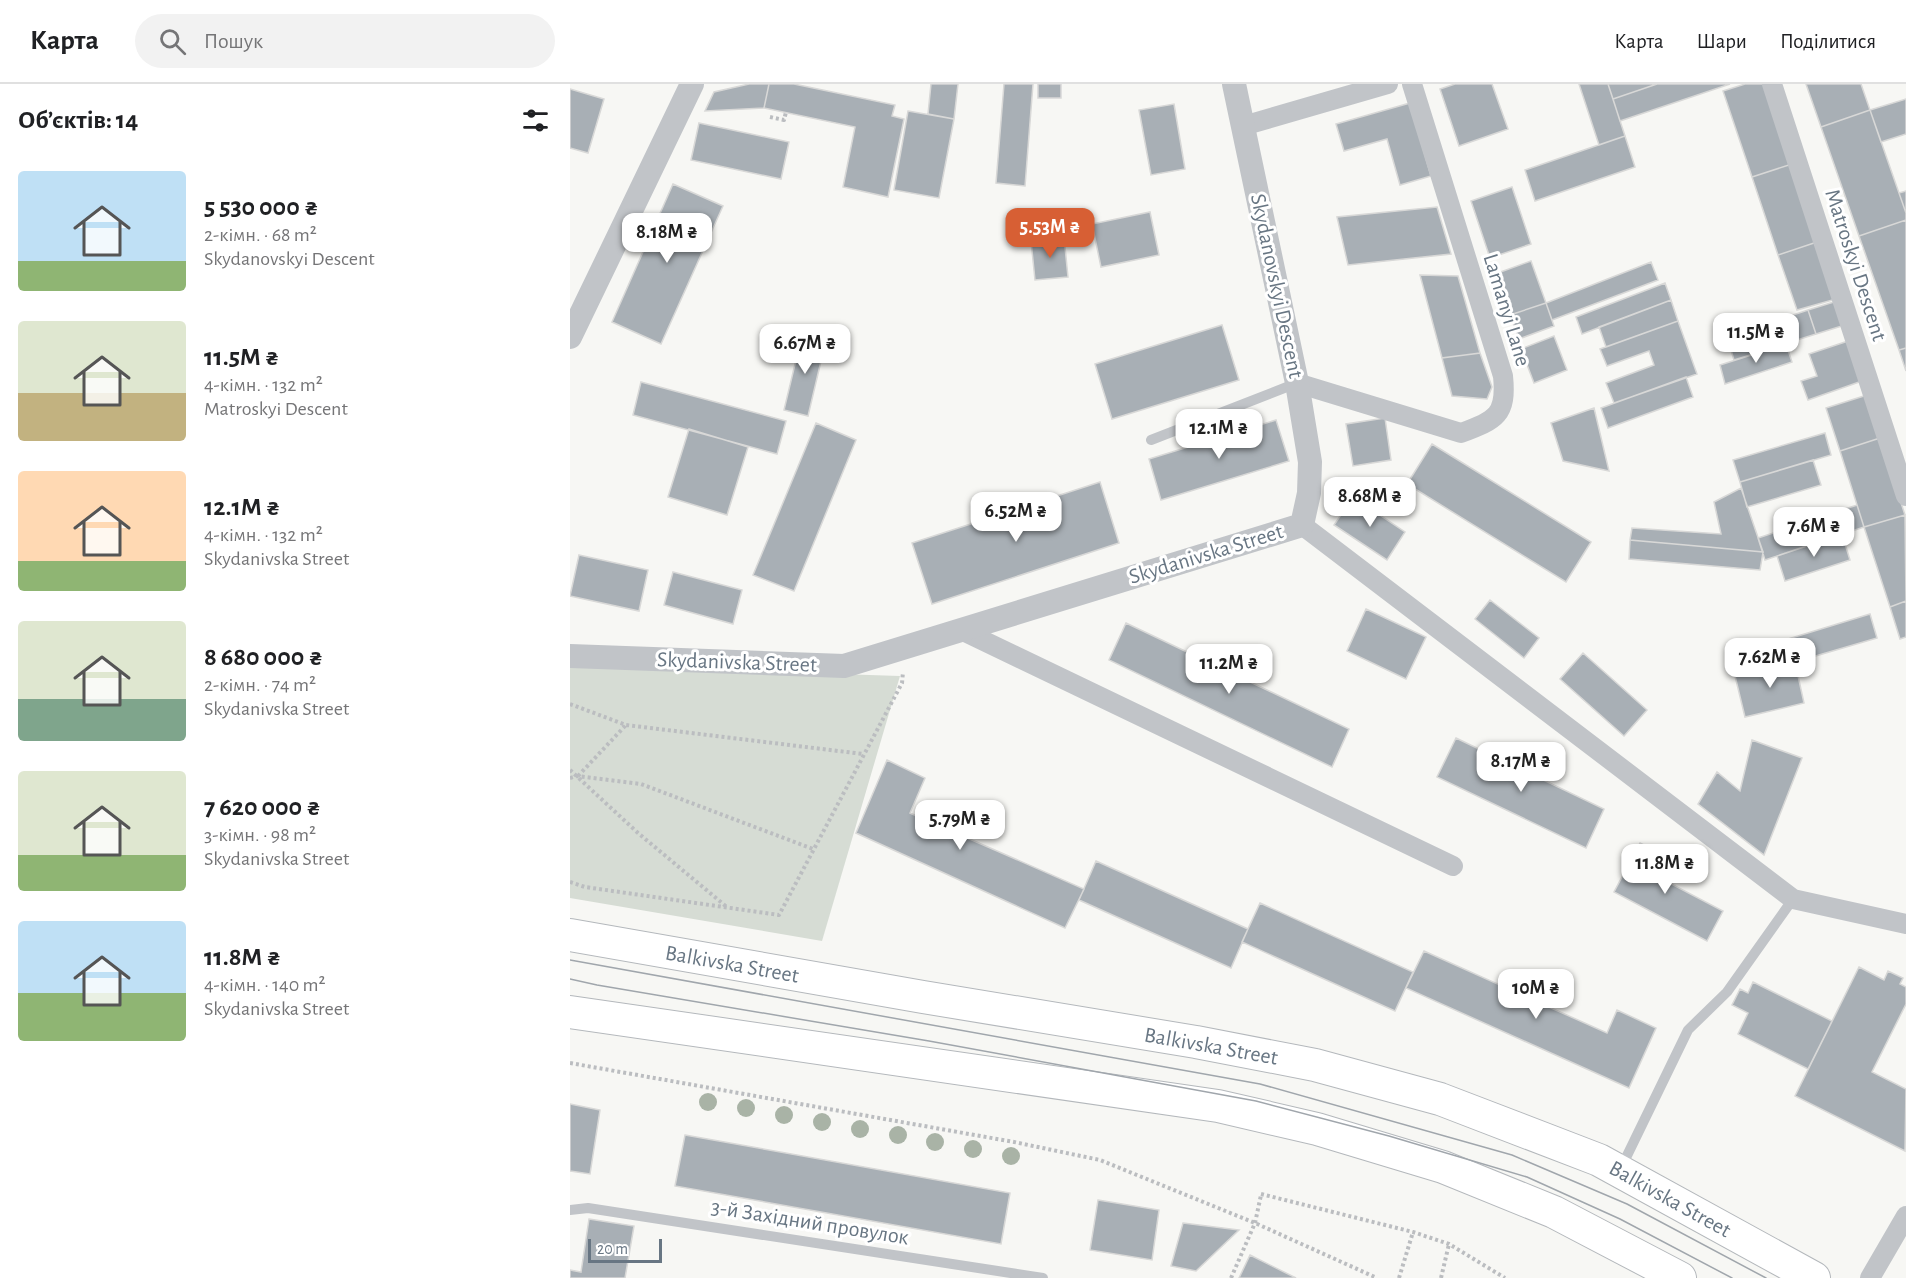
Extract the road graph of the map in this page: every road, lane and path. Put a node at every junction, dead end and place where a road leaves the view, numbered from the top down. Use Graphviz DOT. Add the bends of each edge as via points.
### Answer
graph roads {
  1 [pos="692,84"];
  2 [pos="1234,84"];
  3 [pos="1388,84"];
  4 [pos="1412,84"];
  5 [pos="1772,84"];
  6 [pos="786,112"];
  7 [pos="770,117"];
  8 [pos="1243,126"];
  9 [pos="570,337"];
  10 [pos="1297,383"];
  11 [pos="1151,440"];
  12 [pos="1906,496"];
  13 [pos="1302,525"];
  14 [pos="962,630"];
  15 [pos="904,648"];
  16 [pos="570,656"];
  17 [pos="570,704"];
  18 [pos="626,725"];
  19 [pos="863,754"];
  20 [pos="570,770"];
  21 [pos="577,776"];
  22 [pos="570,778"];
  23 [pos="813,849"];
  24 [pos="1453,867"];
  25 [pos="570,882"];
  26 [pos="1793,899"];
  27 [pos="728,908"];
  28 [pos="1906,924"];
  29 [pos="570,935"];
  30 [pos="570,1012"];
  31 [pos="570,1063"];
  32 [pos="1620,1171"];
  33 [pos="570,1210"];
  34 [pos="1906,1216"];
  35 [pos="1255,1222"];
  36 [pos="1413,1232"];
  37 [pos="1449,1244"];
  38 [pos="1043,1278"];
  39 [pos="1231,1278"];
  40 [pos="1377,1278"];
  41 [pos="1399,1278"];
  42 [pos="1441,1278"];
  43 [pos="1505,1278"];
  44 [pos="1680,1278"];
  45 [pos="1814,1278"];
  46 [pos="1870,1278"];
  1 -- 9 [label="street"];
  2 -- 8 [label="street, Skydanovskyi Descent"];
  3 -- 8 [label="street"];
  4 -- 10 [label="street, Lamanyi Lane" via="1503,376 1505,395 1501,412 1483,425 1461,433"];
  5 -- 12 [label="street, Matroskyi Descent"];
  6 -- 7 [label="path" via="784,120"];
  8 -- 10 [label="street, Skydanovskyi Descent"];
  10 -- 11 [label="lane"];
  10 -- 13 [label="street, Skydanovskyi Descent" via="1310,462"];
  13 -- 14 [label="street, Skydanivska Street"];
  13 -- 26 [label="street, Skydanivska Street"];
  14 -- 15 [label="street, Skydanivska Street"];
  14 -- 24 [label="street"];
  15 -- 16 [label="street, Skydanivska Street" via="844,666"];
  15 -- 19 [label="path" via="902,683"];
  17 -- 18 [label="path"];
  18 -- 19 [label="path"];
  18 -- 21 [label="path"];
  19 -- 23 [label="path"];
  20 -- 21 [label="path"];
  21 -- 22 [label="path"];
  21 -- 23 [label="path" via="641,784"];
  21 -- 27 [label="path"];
  23 -- 27 [label="path" via="779,915"];
  25 -- 27 [label="path"];
  26 -- 28 [label="street, Skydanivska Street"];
  26 -- 32 [label="lane" via="1727,992 1688,1030"];
  29 -- 32 [label="main road, Balkivska Street" via="1315,1065 1440,1099"];
  30 -- 44 [label="main road" via="1218,1106 1443,1167 1554,1212"];
  31 -- 35 [label="path" via="1100,1160"];
  32 -- 45 [label="main road, Balkivska Street"];
  33 -- 38 [label="lane, 3-й Західний провулок" via="588,1208"];
  34 -- 46 [label="street"];
  35 -- 36 [label="path" via="1261,1195"];
  35 -- 39 [label="path"];
  35 -- 40 [label="path"];
  36 -- 37 [label="path"];
  36 -- 41 [label="path"];
  37 -- 42 [label="path"];
  37 -- 43 [label="path"];
}
